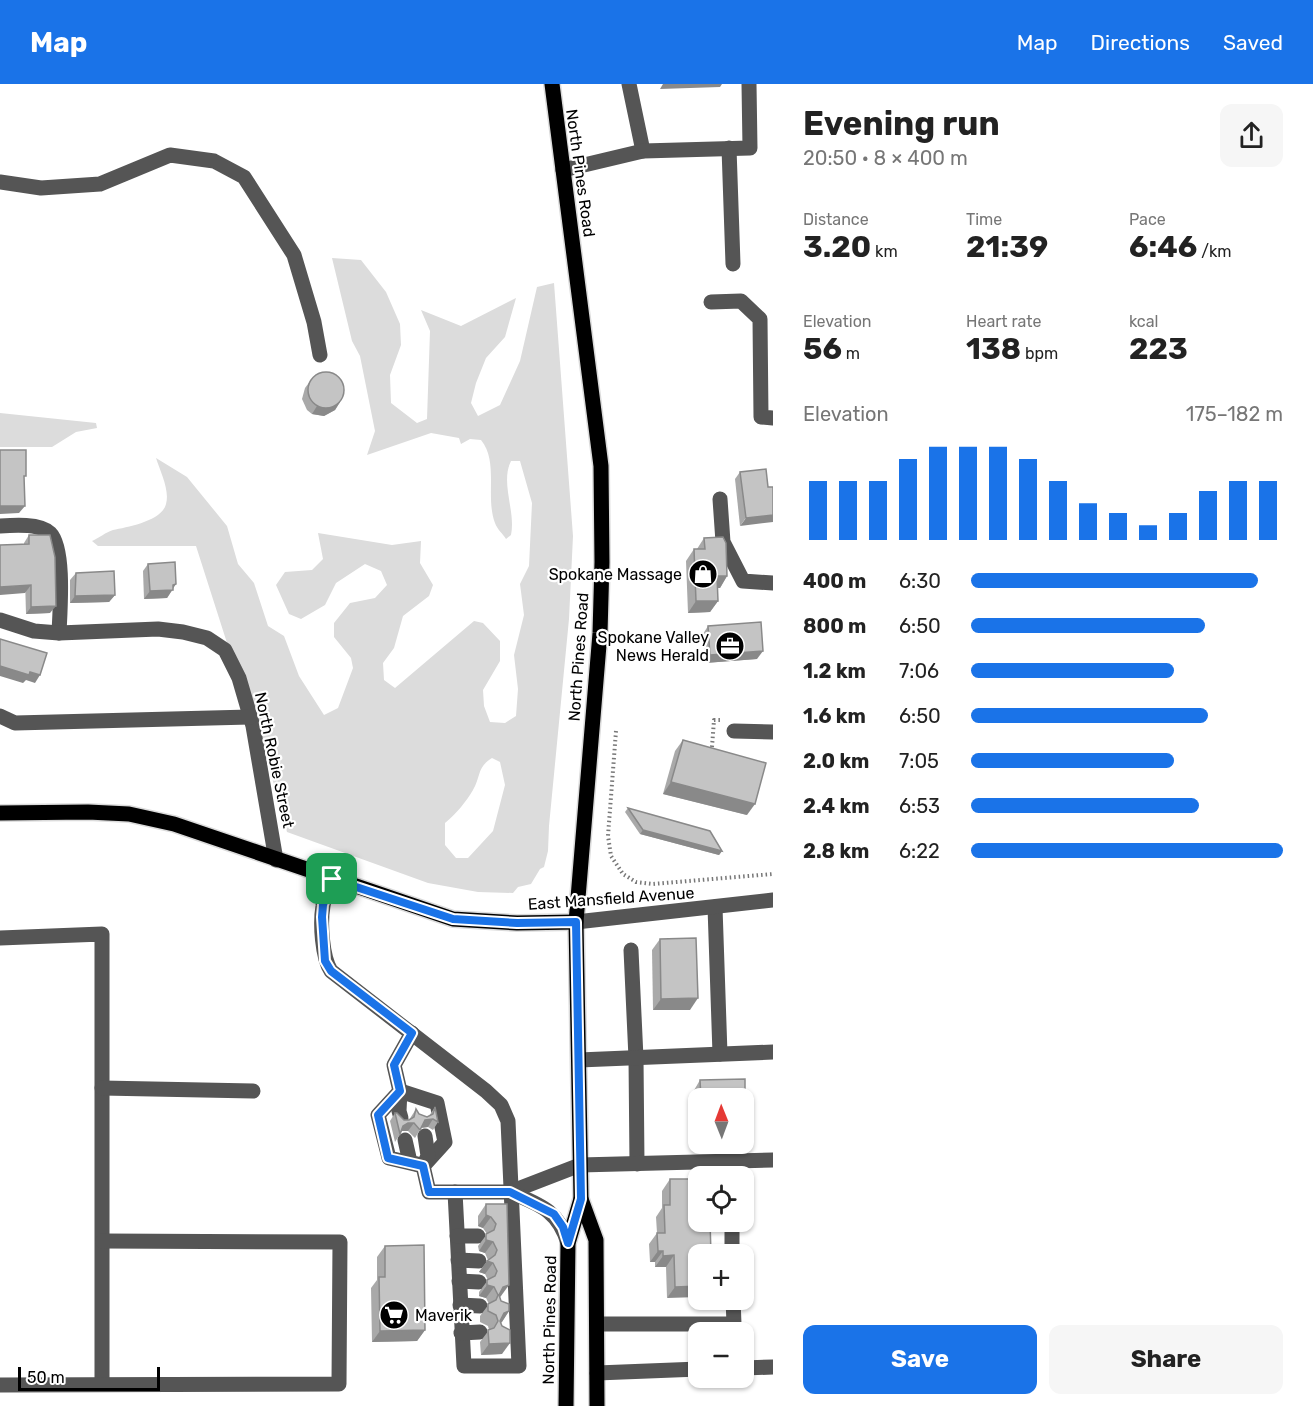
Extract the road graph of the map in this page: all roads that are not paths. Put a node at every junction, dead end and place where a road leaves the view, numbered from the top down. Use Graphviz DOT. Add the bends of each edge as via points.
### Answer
graph roads {
  1 [pos="552,84"];
  2 [pos="630,84"];
  3 [pos="749,84"];
  4 [pos="729,148"];
  5 [pos="643,151"];
  6 [pos="563,170"];
  7 [pos="0,182"];
  8 [pos="733,264"];
  9 [pos="711,302"];
  10 [pos="320,355"];
  11 [pos="773,418"];
  12 [pos="720,499"];
  13 [pos="0,526"];
  14 [pos="773,583"];
  15 [pos="0,620"];
  16 [pos="59,633"];
  17 [pos="0,716"];
  18 [pos="250,717"];
  19 [pos="734,731"];
  20 [pos="773,732"];
  21 [pos="0,813"];
  22 [pos="276,860"];
  23 [pos="332,879"];
  24 [pos="773,900"];
  25 [pos="715,907"];
  26 [pos="576,922"];
  27 [pos="0,938"];
  28 [pos="632,950"];
  29 [pos="412,1033"];
  30 [pos="773,1052"];
  31 [pos="720,1054"];
  32 [pos="636,1058"];
  33 [pos="579,1060"];
  34 [pos="102,1088"];
  35 [pos="253,1091"];
  36 [pos="400,1091"];
  37 [pos="420,1115"];
  38 [pos="401,1118"];
  39 [pos="425,1136"];
  40 [pos="405,1140"];
  41 [pos="773,1160"];
  42 [pos="637,1164"];
  43 [pos="580,1165"];
  44 [pos="423,1166"];
  45 [pos="744,1166"];
  46 [pos="688,1167"];
  47 [pos="455,1192"];
  48 [pos="510,1192"];
  49 [pos="581,1199"];
  50 [pos="457,1236"];
  51 [pos="478,1236"];
  52 [pos="103,1241"];
  53 [pos="568,1243"];
  54 [pos="458,1260"];
  55 [pos="479,1261"];
  56 [pos="459,1281"];
  57 [pos="479,1282"];
  58 [pos="460,1305"];
  59 [pos="480,1306"];
  60 [pos="597,1324"];
  61 [pos="688,1327"];
  62 [pos="518,1331"];
  63 [pos="480,1332"];
  64 [pos="502,1332"];
  65 [pos="461,1333"];
  66 [pos="773,1367"];
  67 [pos="754,1368"];
  68 [pos="688,1369"];
  69 [pos="597,1373"];
  70 [pos="102,1384"];
  71 [pos="0,1385"];
  72 [pos="566,1406"];
  73 [pos="597,1406"];
  1 -- 6 [label="main road, North Pines Road"];
  2 -- 5 [label="street"];
  3 -- 4 [label="street" via="750,148"];
  4 -- 5 [label="street"];
  4 -- 8 [label="street"];
  5 -- 6 [label="street"];
  6 -- 26 [label="main road, North Pines Road" via="601,466 600,633"];
  7 -- 10 [label="street" via="40,188 100,184 170,155 214,161 244,177 294,255"];
  9 -- 11 [label="street" via="741,301 760,319 762,417"];
  12 -- 14 [label="street" via="723,542 743,581"];
  13 -- 16 [label="street" via="26,525 48,531 57,544"];
  15 -- 16 [label="street, North Robie Street" via="34,631"];
  16 -- 18 [label="street, North Robie Street" via="158,629 207,638 225,650 239,678"];
  17 -- 18 [label="street" via="15,723"];
  18 -- 22 [label="street, North Robie Street"];
  19 -- 20 [label="street"];
  21 -- 22 [label="main road, East Mansfield Avenue" via="129,814 174,824"];
  22 -- 23 [label="main road, East Mansfield Avenue"];
  23 -- 26 [label="main road, East Mansfield Avenue" via="453,919"];
  23 -- 29 [label="street" via="323,905 325,961 331,971"];
  24 -- 25 [label="street, East Mansfield Avenue"];
  25 -- 26 [label="street, East Mansfield Avenue"];
  25 -- 31 [label="street"];
  26 -- 33 [label="main road, North Pines Road"];
  27 -- 34 [label="street" via="102,934"];
  28 -- 32 [label="street"];
  29 -- 36 [label="street" via="394,1065"];
  29 -- 48 [label="street" via="501,1105 508,1121"];
  30 -- 31 [label="street"];
  31 -- 32 [label="street"];
  32 -- 33 [label="street"];
  32 -- 42 [label="street"];
  33 -- 43 [label="main road, North Pines Road"];
  34 -- 35 [label="street"];
  34 -- 52 [label="street"];
  36 -- 37 [label="street" via="418,1107"];
  36 -- 38 [label="street"];
  36 -- 44 [label="street" via="437,1103 445,1142"];
  36 -- 44 [label="street" via="378,1115 388,1158"];
  39 -- 44 [label="street" via="428,1156"];
  40 -- 44 [label="street" via="410,1162"];
  41 -- 45 [label="street"];
  42 -- 43 [label="street"];
  42 -- 46 [label="street"];
  43 -- 48 [label="street"];
  43 -- 49 [label="main road, North Pines Road"];
  44 -- 47 [label="street" via="429,1192"];
  47 -- 48 [label="street"];
  47 -- 50 [label="street"];
  48 -- 53 [label="street" via="554,1214"];
  48 -- 62 [label="street" via="506,1234 509,1306"];
  49 -- 53 [label="main road, North Pines Road"];
  49 -- 60 [label="main road, North Pines Road" via="596,1240"];
  50 -- 51 [label="street"];
  50 -- 54 [label="street"];
  52 -- 70 [label="street"];
  52 -- 70 [label="street" via="340,1242 340,1337 339,1384"];
  53 -- 72 [label="main road, North Pines Road"];
  54 -- 55 [label="street"];
  54 -- 56 [label="street"];
  56 -- 57 [label="street"];
  56 -- 58 [label="street"];
  58 -- 59 [label="street"];
  58 -- 65 [label="street"];
  60 -- 61 [label="street"];
  60 -- 69 [label="main road, North Pines Road"];
  62 -- 64 [label="street"];
  62 -- 65 [label="street" via="519,1366 464,1366"];
  63 -- 65 [label="street"];
  66 -- 67 [label="street"];
  68 -- 69 [label="street"];
  69 -- 73 [label="main road, North Pines Road"];
  70 -- 71 [label="street"];
}
